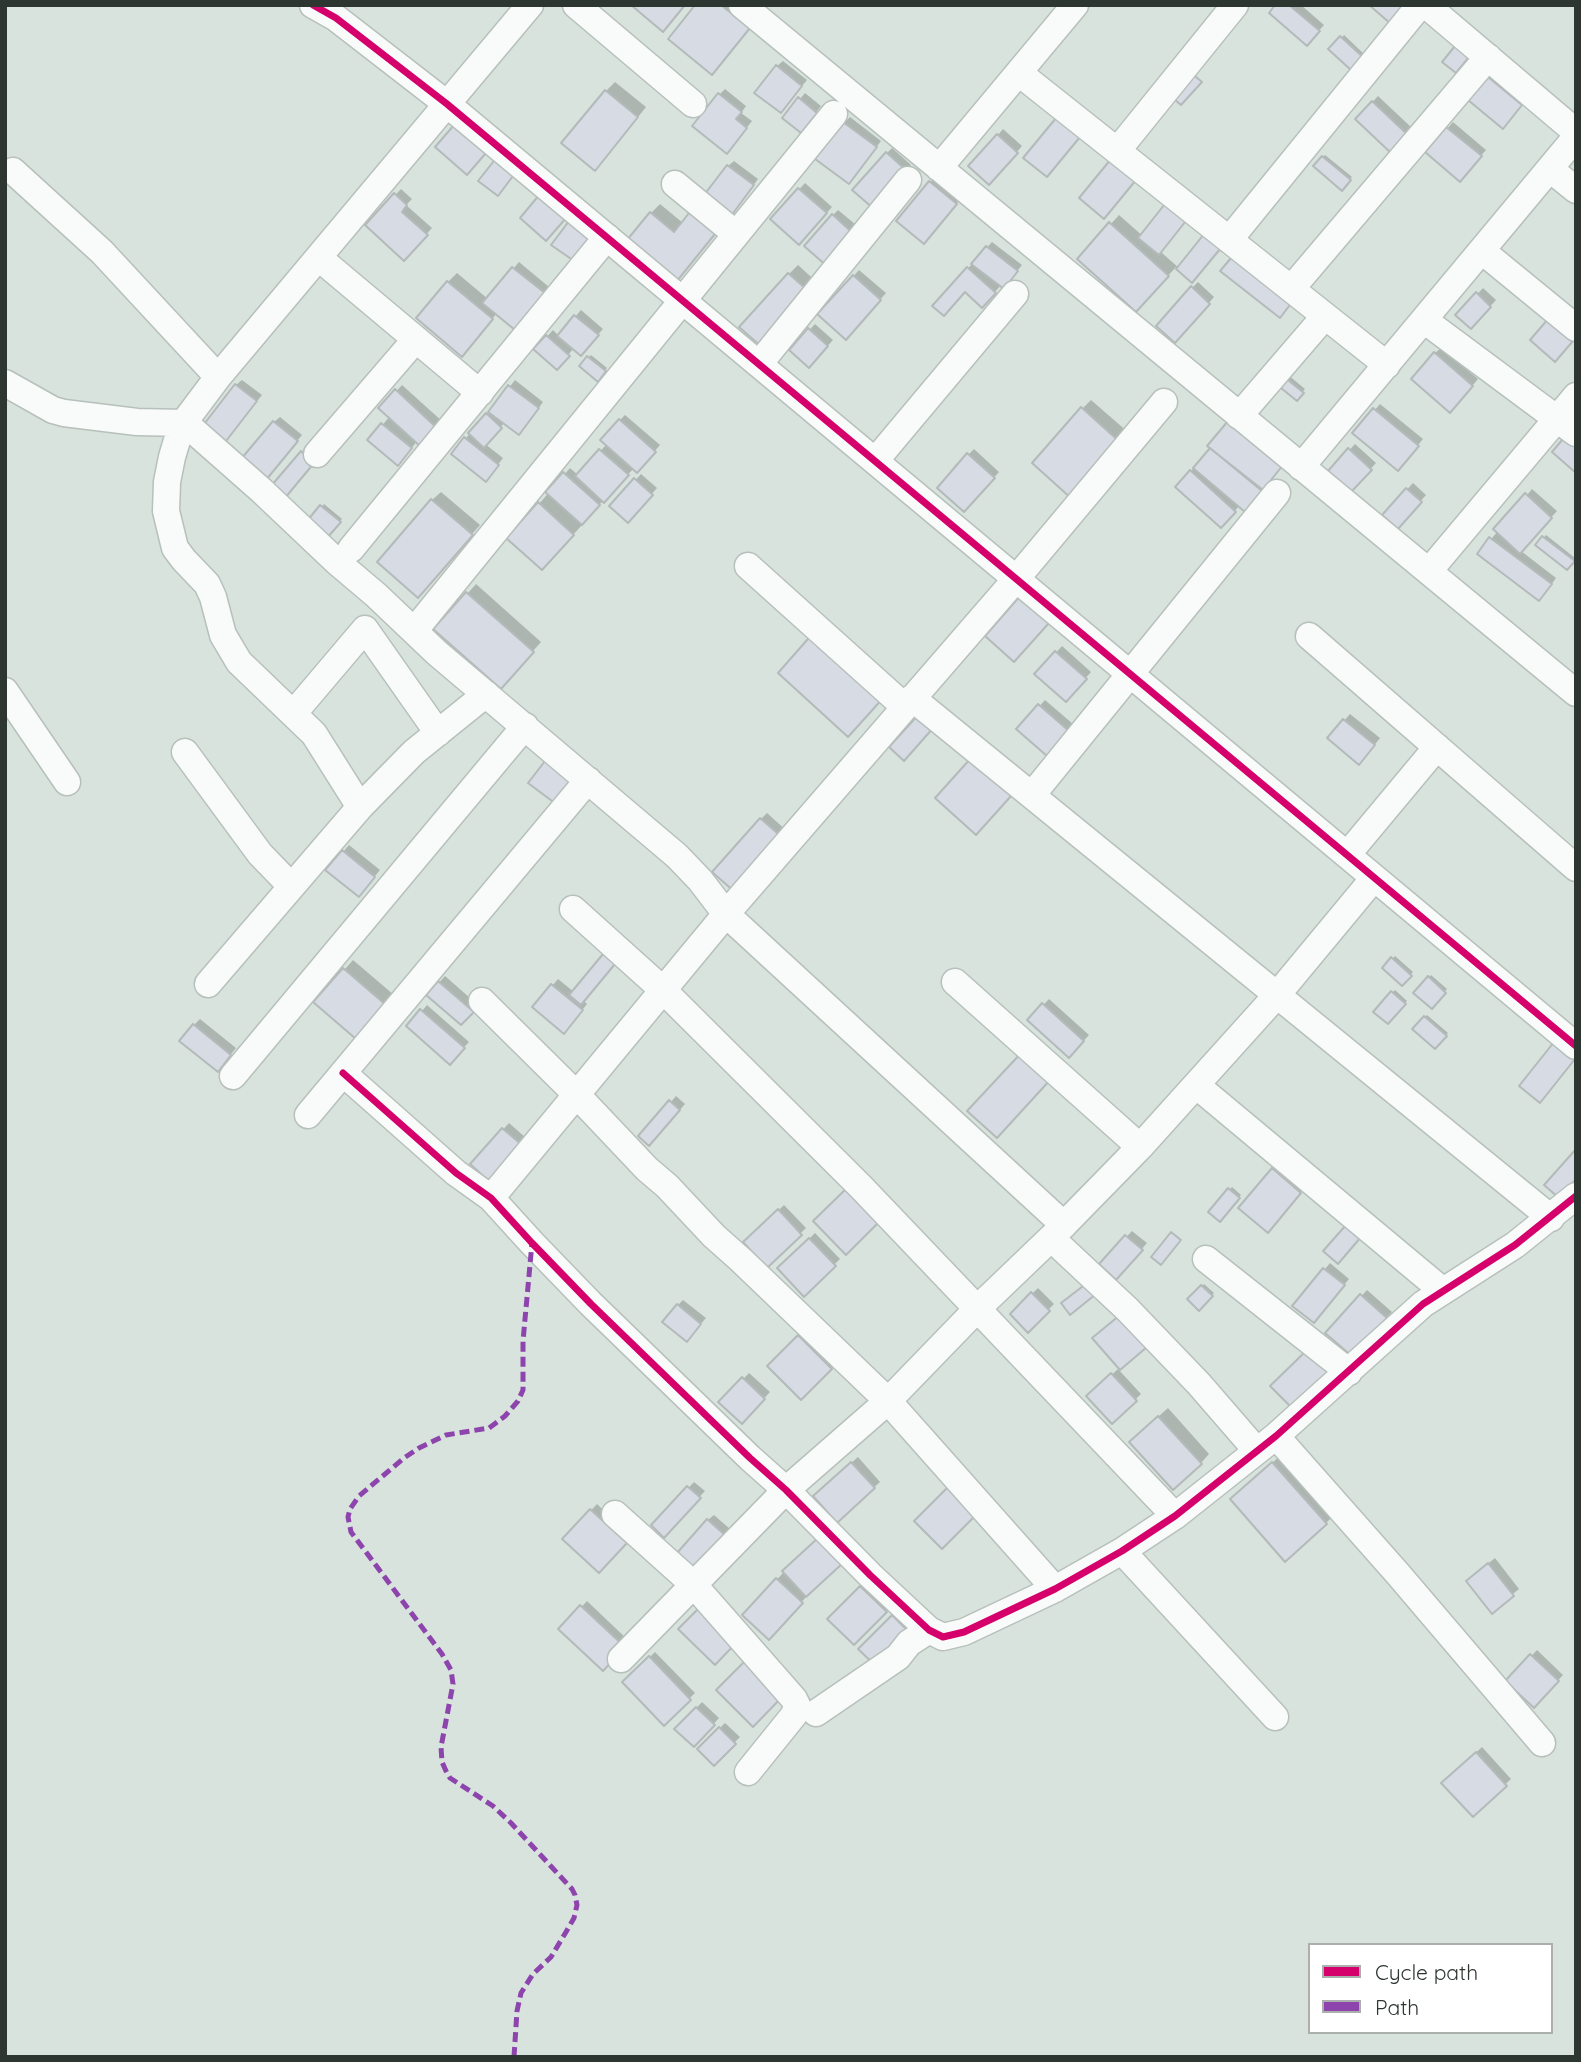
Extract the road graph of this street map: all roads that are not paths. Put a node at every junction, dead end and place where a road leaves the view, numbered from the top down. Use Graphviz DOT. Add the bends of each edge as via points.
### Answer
graph roads {
  1 [pos="313,5"];
  2 [pos="530,5"];
  3 [pos="576,5"];
  4 [pos="742,5"];
  5 [pos="1075,5"];
  6 [pos="1235,5"];
  7 [pos="1420,5"];
  8 [pos="1426,5"];
  9 [pos="1488,57"];
  10 [pos="1018,73"];
  11 [pos="447,104"];
  12 [pos="693,104"];
  13 [pos="834,114"];
  14 [pos="1576,132"];
  15 [pos="1576,138"];
  16 [pos="1117,151"];
  17 [pos="939,168"];
  18 [pos="1550,169"];
  19 [pos="12,171"];
  20 [pos="908,180"];
  21 [pos="675,184"];
  22 [pos="1576,190"];
  23 [pos="736,234"];
  24 [pos="607,237"];
  25 [pos="1229,240"];
  26 [pos="1482,251"];
  27 [pos="319,258"];
  28 [pos="1291,289"];
  29 [pos="1015,294"];
  30 [pos="683,301"];
  31 [pos="1325,316"];
  32 [pos="1424,320"];
  33 [pos="1576,328"];
  34 [pos="416,339"];
  35 [pos="759,364"];
  36 [pos="1387,365"];
  37 [pos="218,377"];
  38 [pos="5,383"];
  39 [pos="480,393"];
  40 [pos="1576,396"];
  41 [pos="1164,402"];
  42 [pos="1240,416"];
  43 [pos="186,423"];
  44 [pos="1566,426"];
  45 [pos="317,454"];
  46 [pos="875,461"];
  47 [pos="1301,467"];
  48 [pos="1277,493"];
  49 [pos="351,549"];
  50 [pos="748,566"];
  51 [pos="1429,570"];
  52 [pos="1016,579"];
  53 [pos="414,631"];
  54 [pos="1309,636"];
  55 [pos="1130,674"];
  56 [pos="5,691"];
  57 [pos="1576,693"];
  58 [pos="486,694"];
  59 [pos="909,703"];
  60 [pos="293,714"];
  61 [pos="525,726"];
  62 [pos="438,733"];
  63 [pos="1437,747"];
  64 [pos="185,752"];
  65 [pos="588,780"];
  66 [pos="67,782"];
  67 [pos="1032,795"];
  68 [pos="360,807"];
  69 [pos="1347,855"];
  70 [pos="1576,868"];
  71 [pos="1374,878"];
  72 [pos="291,887"];
  73 [pos="573,909"];
  74 [pos="726,914"];
  75 [pos="956,982"];
  76 [pos="208,984"];
  77 [pos="663,990"];
  78 [pos="1277,995"];
  79 [pos="482,1001"];
  80 [pos="1576,1046"];
  81 [pos="343,1073"];
  82 [pos="233,1076"];
  83 [pos="1196,1085"];
  84 [pos="576,1094"];
  85 [pos="308,1115"];
  86 [pos="1140,1147"];
  87 [pos="1576,1196"];
  88 [pos="491,1198"];
  89 [pos="1551,1218"];
  90 [pos="1058,1231"];
  91 [pos="1206,1259"];
  92 [pos="1443,1291"];
  93 [pos="978,1308"];
  94 [pos="1349,1372"];
  95 [pos="888,1401"];
  96 [pos="1267,1444"];
  97 [pos="786,1490"];
  98 [pos="615,1514"];
  99 [pos="1175,1516"];
  100 [pos="1122,1551"];
  101 [pos="693,1584"];
  102 [pos="1055,1589"];
  103 [pos="929,1630"];
  104 [pos="621,1659"];
  105 [pos="816,1713"];
  106 [pos="1275,1717"];
  107 [pos="1542,1743"];
  108 [pos="748,1772"];
  1 -- 11 [label="street"];
  2 -- 11 [label="street"];
  3 -- 12 [label="street"];
  4 -- 17 [label="street"];
  5 -- 10 [label="street"];
  6 -- 16 [label="street"];
  7 -- 25 [label="street"];
  8 -- 9 [label="street"];
  9 -- 14 [label="street"];
  9 -- 28 [label="street"];
  10 -- 16 [label="street"];
  10 -- 17 [label="street"];
  11 -- 24 [label="street"];
  11 -- 27 [label="street"];
  13 -- 23 [label="street"];
  15 -- 18 [label="street"];
  16 -- 25 [label="street"];
  17 -- 42 [label="street"];
  18 -- 22 [label="street"];
  18 -- 26 [label="street"];
  19 -- 37 [label="street" via="102,252"];
  20 -- 35 [label="street"];
  21 -- 23 [label="street"];
  23 -- 30 [label="street"];
  24 -- 30 [label="street"];
  24 -- 39 [label="street"];
  25 -- 28 [label="street"];
  26 -- 32 [label="street"];
  26 -- 33 [label="street"];
  27 -- 34 [label="street"];
  27 -- 37 [label="street"];
  28 -- 31 [label="street"];
  29 -- 46 [label="street"];
  30 -- 35 [label="street"];
  30 -- 53 [label="street"];
  31 -- 36 [label="street"];
  31 -- 42 [label="street"];
  32 -- 36 [label="street"];
  32 -- 44 [label="street"];
  34 -- 39 [label="street"];
  34 -- 45 [label="street"];
  35 -- 46 [label="street"];
  36 -- 47 [label="street"];
  37 -- 43 [label="street"];
  38 -- 43 [label="street" via="64,413"];
  39 -- 49 [label="street"];
  40 -- 44 [label="street"];
  41 -- 52 [label="street"];
  42 -- 47 [label="street"];
  43 -- 53 [label="street"];
  43 -- 60 [label="street" via="167,482 166,511 175,548 207,584 223,635 239,662"];
  44 -- 51 [label="street"];
  46 -- 52 [label="street"];
  47 -- 51 [label="street"];
  48 -- 55 [label="street"];
  50 -- 59 [label="street"];
  51 -- 57 [label="street"];
  52 -- 55 [label="street"];
  52 -- 59 [label="street"];
  53 -- 58 [label="street"];
  54 -- 63 [label="street"];
  55 -- 67 [label="street"];
  55 -- 69 [label="street"];
  56 -- 66 [label="street"];
  58 -- 61 [label="street"];
  58 -- 62 [label="street"];
  59 -- 67 [label="street"];
  59 -- 74 [label="street"];
  60 -- 62 [label="street" via="365,629"];
  60 -- 68 [label="street" via="320,741"];
  61 -- 65 [label="street"];
  61 -- 82 [label="street"];
  62 -- 68 [label="street"];
  63 -- 69 [label="street"];
  63 -- 70 [label="street"];
  64 -- 72 [label="street" via="260,854"];
  65 -- 74 [label="street" via="677,856"];
  65 -- 81 [label="street"];
  67 -- 78 [label="street"];
  68 -- 72 [label="street"];
  69 -- 71 [label="street"];
  71 -- 78 [label="street"];
  71 -- 80 [label="street"];
  72 -- 76 [label="street"];
  73 -- 77 [label="street"];
  74 -- 77 [label="street"];
  74 -- 90 [label="street"];
  75 -- 86 [label="street"];
  77 -- 84 [label="street"];
  77 -- 93 [label="street"];
  78 -- 83 [label="street"];
  78 -- 89 [label="street"];
  79 -- 84 [label="street"];
  81 -- 85 [label="street"];
  81 -- 88 [label="street" via="456,1174"];
  83 -- 86 [label="street"];
  83 -- 92 [label="street"];
  84 -- 88 [label="street"];
  84 -- 95 [label="street" via="714,1236"];
  86 -- 90 [label="street"];
  87 -- 89 [label="street"];
  88 -- 97 [label="street" via="592,1304"];
  89 -- 92 [label="street"];
  90 -- 93 [label="street"];
  90 -- 96 [label="street" via="1199,1384"];
  91 -- 94 [label="street"];
  92 -- 94 [label="street" via="1407,1316"];
  93 -- 95 [label="street"];
  93 -- 99 [label="street"];
  94 -- 96 [label="street"];
  95 -- 97 [label="street"];
  95 -- 102 [label="street"];
  96 -- 99 [label="street"];
  96 -- 107 [label="street" via="1398,1574"];
  97 -- 101 [label="street"];
  97 -- 103 [label="street"];
  98 -- 101 [label="street"];
  99 -- 100 [label="street"];
  100 -- 102 [label="street"];
  100 -- 106 [label="street"];
  101 -- 104 [label="street"];
  101 -- 108 [label="street" via="796,1702 794,1715"];
  102 -- 103 [label="street" via="952,1637"];
  103 -- 105 [label="street"];
}
